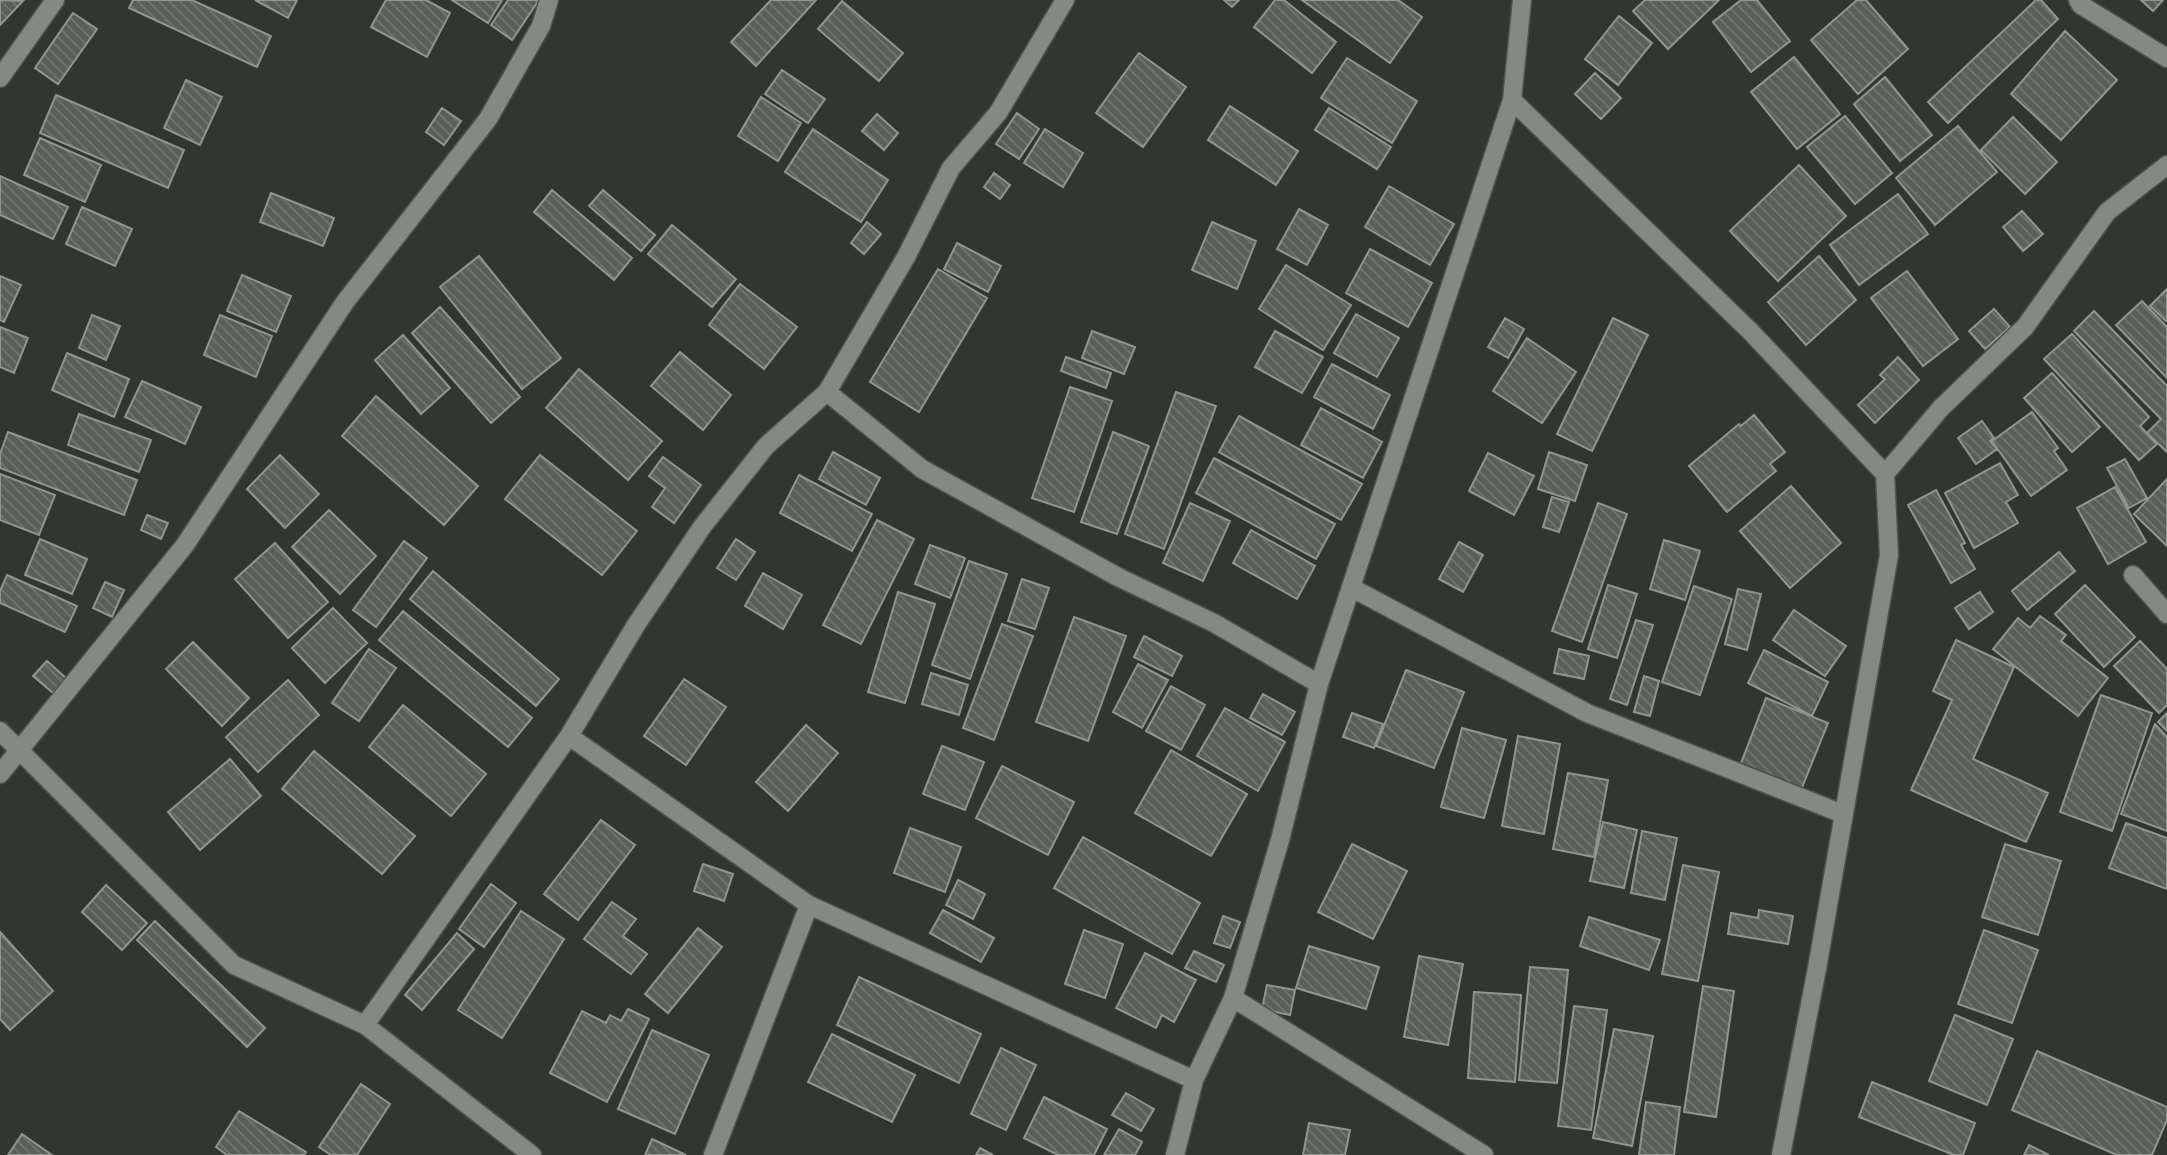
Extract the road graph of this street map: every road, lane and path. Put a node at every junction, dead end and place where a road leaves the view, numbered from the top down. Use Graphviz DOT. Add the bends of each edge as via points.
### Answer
graph roads {
  1 [pos="55,0"];
  2 [pos="549,0"];
  3 [pos="1065,0"];
  4 [pos="1522,0"];
  5 [pos="2078,0"];
  6 [pos="2167,58"];
  7 [pos="0,78"];
  8 [pos="1512,100"];
  9 [pos="2167,165"];
  10 [pos="827,392"];
  11 [pos="1885,474"];
  12 [pos="2133,575"];
  13 [pos="1352,588"];
  14 [pos="2167,614"];
  15 [pos="1319,684"];
  16 [pos="0,731"];
  17 [pos="569,736"];
  18 [pos="22,749"];
  19 [pos="0,774"];
  20 [pos="1843,814"];
  21 [pos="809,905"];
  22 [pos="1233,998"];
  23 [pos="365,1025"];
  24 [pos="1194,1080"];
  25 [pos="532,1155"];
  26 [pos="713,1155"];
  27 [pos="1175,1155"];
  28 [pos="1484,1155"];
  29 [pos="1781,1155"];
  1 -- 7 [label="street"];
  2 -- 18 [label="street" via="541,26 488,119 345,302 185,545"];
  3 -- 10 [label="street" via="998,113 951,167 906,257"];
  4 -- 8 [label="street"];
  5 -- 6 [label="street"];
  8 -- 11 [label="street" via="1751,332"];
  8 -- 13 [label="street"];
  9 -- 11 [label="street" via="2107,212 2025,327 1941,408"];
  10 -- 15 [label="street" via="922,469 1118,577 1214,623"];
  10 -- 17 [label="street" via="766,446 702,527"];
  11 -- 20 [label="street" via="1889,555"];
  12 -- 14 [label="street"];
  13 -- 15 [label="street"];
  13 -- 20 [label="street" via="1587,713"];
  15 -- 22 [label="street" via="1280,840"];
  16 -- 18 [label="street"];
  17 -- 21 [label="street"];
  17 -- 23 [label="street"];
  18 -- 19 [label="street"];
  18 -- 23 [label="street" via="234,965"];
  20 -- 29 [label="street"];
  21 -- 24 [label="street"];
  21 -- 26 [label="street"];
  22 -- 24 [label="street"];
  22 -- 28 [label="street"];
  23 -- 25 [label="street"];
  24 -- 27 [label="street"];
}
